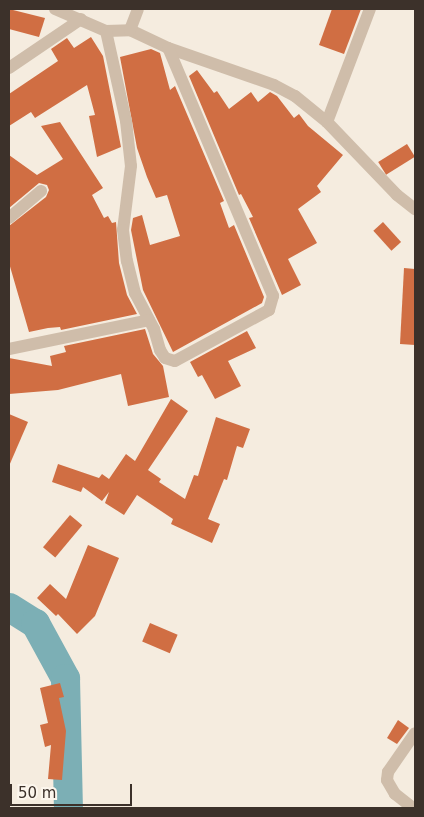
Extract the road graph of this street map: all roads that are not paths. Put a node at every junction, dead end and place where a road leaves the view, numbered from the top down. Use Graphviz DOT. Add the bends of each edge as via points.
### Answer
graph roads {
  1 [pos="56,9"];
  2 [pos="138,9"];
  3 [pos="370,9"];
  4 [pos="81,19"];
  5 [pos="130,30"];
  6 [pos="106,31"];
  7 [pos="168,48"];
  8 [pos="9,68"];
  9 [pos="327,122"];
  10 [pos="41,191"];
  11 [pos="415,209"];
  12 [pos="9,218"];
  13 [pos="149,320"];
  14 [pos="9,349"];
  15 [pos="415,734"];
  16 [pos="413,808"];
  1 -- 4 [label="street"];
  2 -- 5 [label="street"];
  3 -- 9 [label="street"];
  4 -- 6 [label="street"];
  4 -- 8 [label="street"];
  5 -- 6 [label="street"];
  5 -- 7 [label="street"];
  6 -- 13 [label="street" via="126,121 131,166 123,230 127,261 135,293"];
  7 -- 9 [label="street" via="274,85 295,96"];
  7 -- 13 [label="street" via="271,286 273,303 270,310 175,361 165,358"];
  9 -- 11 [label="street" via="397,195"];
  10 -- 12 [label="street"];
  13 -- 14 [label="street"];
  15 -- 16 [label="street" via="388,772 387,780 394,794"];
}
